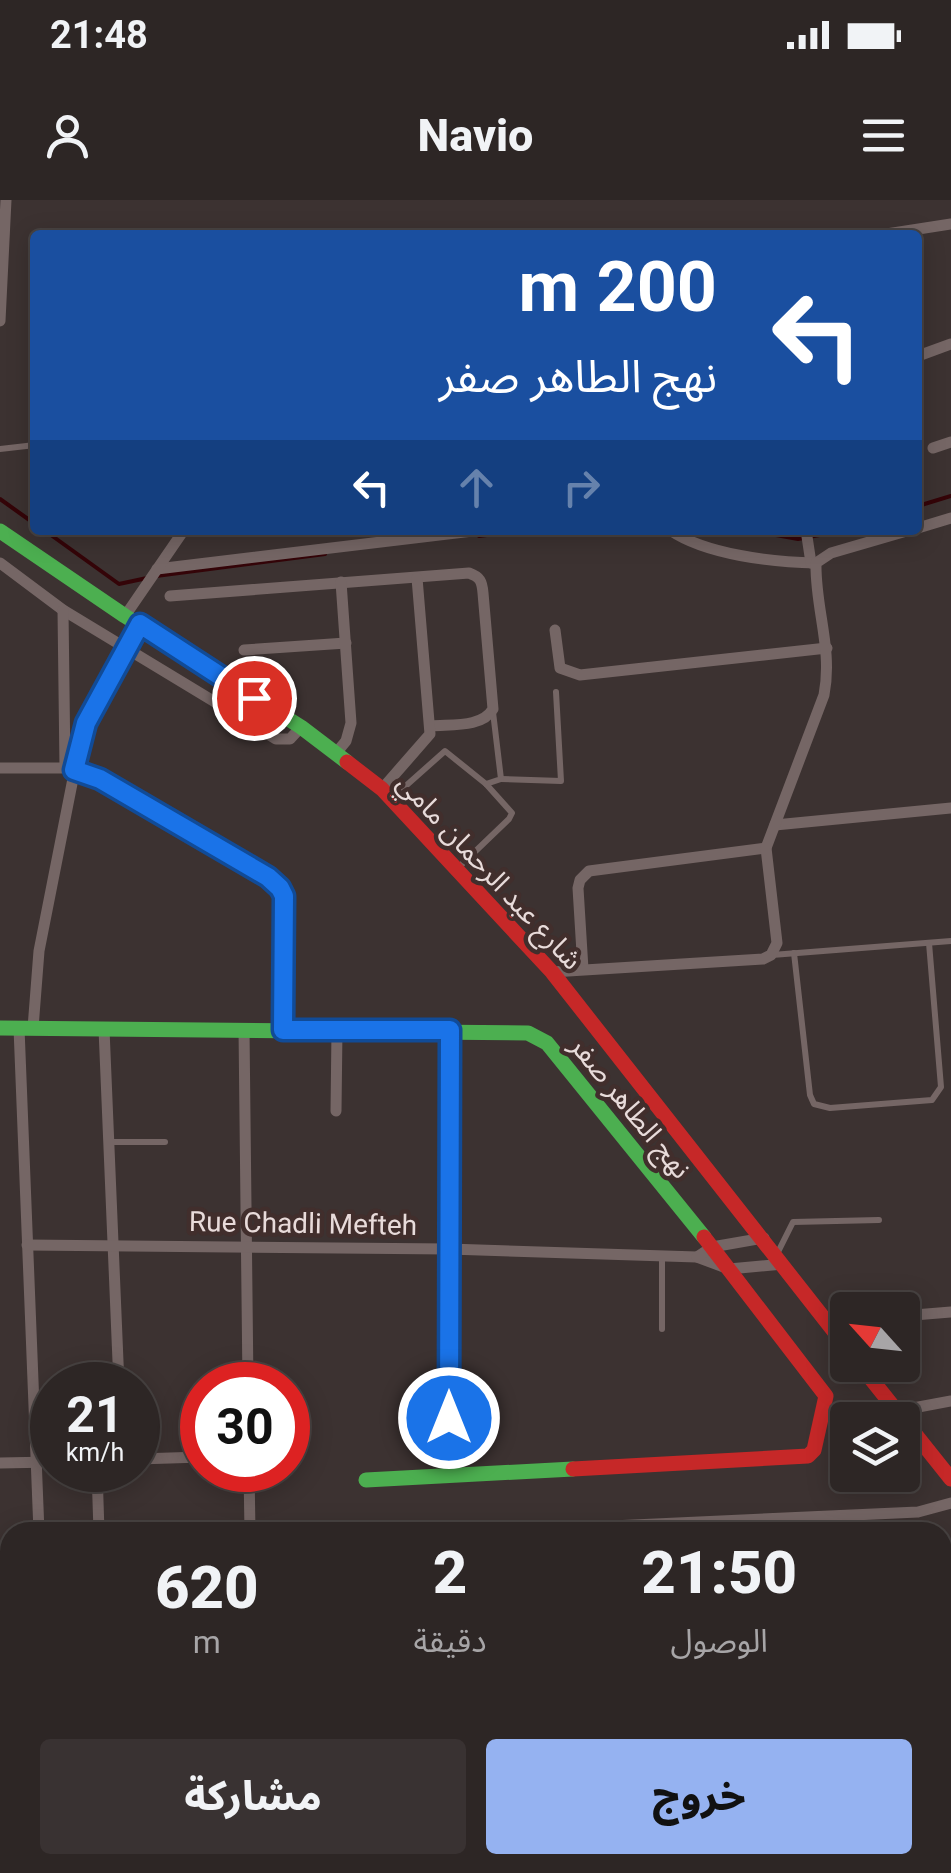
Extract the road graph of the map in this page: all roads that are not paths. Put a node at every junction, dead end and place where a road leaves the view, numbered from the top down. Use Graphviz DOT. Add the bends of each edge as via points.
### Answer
graph roads {
  1 [pos="6,200"];
  2 [pos="4,215"];
  3 [pos="951,224"];
  4 [pos="912,230"];
  5 [pos="1,300"];
  6 [pos="0,322"];
  7 [pos="951,344"];
  8 [pos="922,355"];
  9 [pos="951,442"];
  10 [pos="30,446"];
  11 [pos="933,448"];
  12 [pos="0,449"];
  13 [pos="951,518"];
  14 [pos="922,527"];
  15 [pos="0,531"];
  16 [pos="181,535"];
  17 [pos="439,535"];
  18 [pos="677,535"];
  19 [pos="807,535"];
  20 [pos="892,535"];
  21 [pos="814,563"];
  22 [pos="0,564"];
  23 [pos="157,569"];
  24 [pos="417,578"];
  25 [pos="341,582"];
  26 [pos="170,596"];
  27 [pos="63,610"];
  28 [pos="132,620"];
  29 [pos="555,630"];
  30 [pos="346,643"];
  31 [pos="827,648"];
  32 [pos="126,649"];
  33 [pos="244,650"];
  34 [pos="556,692"];
  35 [pos="493,709"];
  36 [pos="301,726"];
  37 [pos="431,726"];
  38 [pos="337,752"];
  39 [pos="0,768"];
  40 [pos="70,769"];
  41 [pos="501,780"];
  42 [pos="486,784"];
  43 [pos="386,794"];
  44 [pos="951,808"];
  45 [pos="774,825"];
  46 [pos="766,848"];
  47 [pos="458,868"];
  48 [pos="951,941"];
  49 [pos="929,943"];
  50 [pos="794,953"];
  51 [pos="770,955"];
  52 [pos="583,969"];
  53 [pos="552,972"];
  54 [pos="0,1028"];
  55 [pos="26,1028"];
  56 [pos="104,1029"];
  57 [pos="244,1030"];
  58 [pos="283,1030"];
  59 [pos="336,1030"];
  60 [pos="450,1030"];
  61 [pos="336,1111"];
  62 [pos="109,1142"];
  63 [pos="165,1142"];
  64 [pos="879,1220"];
  65 [pos="764,1238"];
  66 [pos="28,1245"];
  67 [pos="246,1246"];
  68 [pos="113,1247"];
  69 [pos="712,1247"];
  70 [pos="449,1249"];
  71 [pos="662,1256"];
  72 [pos="697,1257"];
  73 [pos="780,1259"];
  74 [pos="729,1270"];
  75 [pos="951,1312"];
  76 [pos="920,1315"];
  77 [pos="826,1322"];
  78 [pos="830,1322"];
  79 [pos="830,1327"];
  80 [pos="662,1330"];
  81 [pos="32,1362"];
  82 [pos="118,1362"];
  83 [pos="248,1362"];
  84 [pos="874,1382"];
  85 [pos="951,1401"];
  86 [pos="890,1402"];
  87 [pos="920,1407"];
  88 [pos="920,1440"];
  89 [pos="30,1462"];
  90 [pos="0,1463"];
  91 [pos="450,1474"];
  92 [pos="366,1480"];
  93 [pos="951,1480"];
  94 [pos="37,1492"];
  95 [pos="98,1492"];
  96 [pos="249,1492"];
  97 [pos="951,1503"];
  98 [pos="39,1522"];
  99 [pos="99,1522"];
  100 [pos="250,1522"];
  101 [pos="786,1522"];
  1 -- 2 [label="street"];
  2 -- 5 [label="street"];
  3 -- 4 [label="street"];
  5 -- 6 [label="street"];
  7 -- 8 [label="street"];
  9 -- 11 [label="street"];
  10 -- 12 [label="lane"];
  13 -- 14 [label="street"];
  15 -- 28 [label="street, شارع عبد الرحمان مامي"];
  16 -- 23 [label="street"];
  17 -- 23 [label="street"];
  18 -- 21 [label="street" via="755,558"];
  19 -- 21 [label="street"];
  20 -- 21 [label="street"];
  21 -- 31 [label="street"];
  22 -- 27 [label="street"];
  23 -- 28 [label="street"];
  24 -- 25 [label="street"];
  24 -- 35 [label="street" via="469,573 482,581"];
  24 -- 37 [label="street"];
  25 -- 26 [label="street"];
  25 -- 30 [label="street"];
  27 -- 32 [label="street"];
  27 -- 40 [label="street"];
  28 -- 32 [label="street"];
  28 -- 36 [label="street, شارع عبد الرحمان مامي"];
  29 -- 31 [label="street" via="560,668 580,675"];
  30 -- 33 [label="street"];
  30 -- 38 [label="street" via="351,723"];
  31 -- 45 [label="street" via="824,695"];
  32 -- 36 [label="street" via="276,740 290,739"];
  32 -- 40 [label="street"];
  34 -- 41 [label="lane" via="561,781"];
  35 -- 37 [label="street" via="480,721"];
  35 -- 41 [label="lane"];
  36 -- 38 [label="street, شارع عبد الرحمان مامي"];
  37 -- 43 [label="street" via="428,740"];
  38 -- 43 [label="street, شارع عبد الرحمان مامي"];
  39 -- 40 [label="street"];
  40 -- 55 [label="street"];
  40 -- 58 [label="street" via="100,779 280,888"];
  41 -- 42 [label="lane"];
  42 -- 43 [label="lane" via="445,751"];
  42 -- 47 [label="lane" via="512,813"];
  43 -- 47 [label="street, شارع عبد الرحمان مامي"];
  44 -- 45 [label="street"];
  45 -- 46 [label="street"];
  46 -- 51 [label="street" via="777,943"];
  46 -- 52 [label="street" via="589,871 578,888"];
  47 -- 53 [label="street, شارع عبد الرحمان مامي"];
  48 -- 49 [label="lane"];
  49 -- 50 [label="lane"];
  49 -- 50 [label="lane" via="938,1094 932,1100 830,1108 814,1104 810,1095"];
  50 -- 51 [label="lane"];
  51 -- 52 [label="street"];
  52 -- 53 [label="street"];
  53 -- 65 [label="street, شارع عبد الرحمان مامي"];
  54 -- 55 [label="street, نهج الطاهر صفر"];
  55 -- 56 [label="street, نهج الطاهر صفر"];
  55 -- 66 [label="street"];
  56 -- 57 [label="street, نهج الطاهر صفر"];
  56 -- 62 [label="street"];
  57 -- 58 [label="street, نهج الطاهر صفر"];
  57 -- 67 [label="street"];
  58 -- 59 [label="street, نهج الطاهر صفر"];
  59 -- 60 [label="street, نهج الطاهر صفر"];
  59 -- 61 [label="street"];
  60 -- 69 [label="street, نهج الطاهر صفر" via="528,1033 547,1043"];
  60 -- 70 [label="street"];
  62 -- 63 [label="lane"];
  62 -- 68 [label="street"];
  64 -- 73 [label="lane" via="793,1222"];
  65 -- 69 [label="street"];
  65 -- 73 [label="street, شارع عبد الرحمان مامي"];
  66 -- 68 [label="street, Rue Chadli Mefteh"];
  66 -- 81 [label="street"];
  67 -- 68 [label="street, Rue Chadli Mefteh"];
  67 -- 70 [label="street, Rue Chadli Mefteh"];
  67 -- 83 [label="street"];
  68 -- 82 [label="street"];
  69 -- 72 [label="street"];
  69 -- 74 [label="street, نهج الطاهر صفر"];
  70 -- 71 [label="street, Rue Chadli Mefteh"];
  70 -- 91 [label="street"];
  71 -- 72 [label="street, Rue Chadli Mefteh"];
  71 -- 80 [label="lane"];
  72 -- 74 [label="street"];
  73 -- 74 [label="street"];
  73 -- 77 [label="street, شارع عبد الرحمان مامي"];
  74 -- 91 [label="street, نهج الطاهر صفر" via="822,1386 826,1400 808,1456"];
  75 -- 76 [label="street"];
  77 -- 78 [label="street"];
  77 -- 79 [label="street, شارع عبد الرحمان مامي"];
  84 -- 86 [label="street"];
  85 -- 87 [label="street"];
  88 -- 93 [label="street"];
  89 -- 90 [label="street"];
  91 -- 92 [label="street"];
  94 -- 98 [label="street"];
  95 -- 99 [label="street"];
  96 -- 100 [label="street"];
  97 -- 101 [label="street" via="918,1512"];
}
